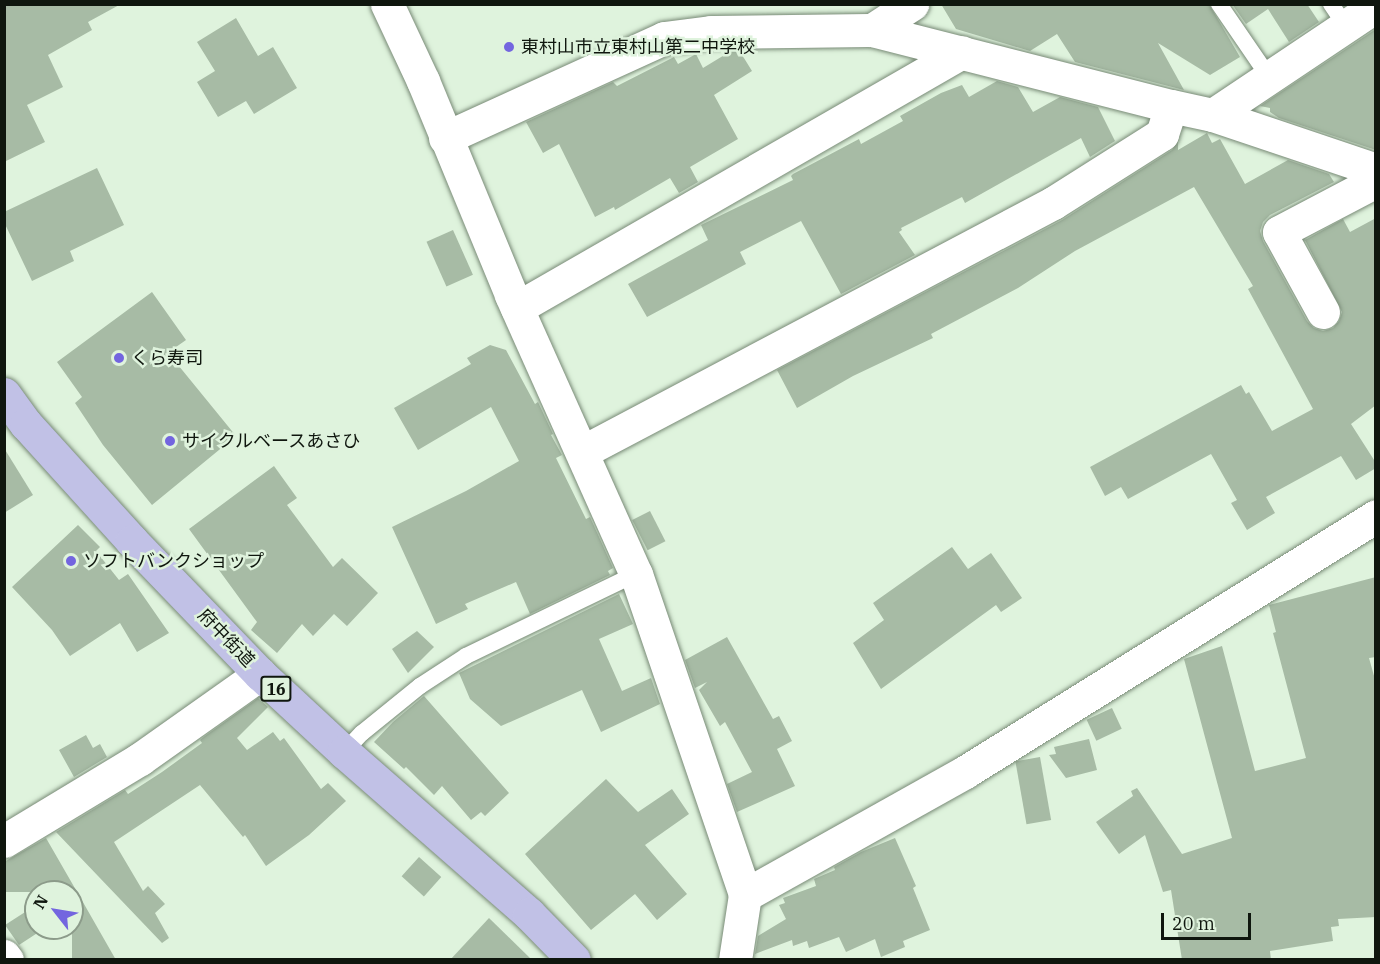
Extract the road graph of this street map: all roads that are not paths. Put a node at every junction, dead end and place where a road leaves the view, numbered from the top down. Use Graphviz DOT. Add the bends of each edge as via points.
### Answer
graph roads {
  1 [pos="387,4"];
  2 [pos="912,4"];
  3 [pos="1220,4"];
  4 [pos="1376,6"];
  5 [pos="1338,15"];
  6 [pos="872,30"];
  7 [pos="962,52"];
  8 [pos="1269,77"];
  9 [pos="1171,106"];
  10 [pos="1213,115"];
  11 [pos="445,138"];
  12 [pos="1376,170"];
  13 [pos="1376,181"];
  14 [pos="517,308"];
  15 [pos="1323,312"];
  16 [pos="4,394"];
  17 [pos="582,452"];
  18 [pos="1376,516"];
  19 [pos="636,574"];
  20 [pos="260,674"];
  21 [pos="345,752"];
  22 [pos="4,841"];
  23 [pos="745,895"];
  24 [pos="574,960"];
  25 [pos="735,960"];
  1 -- 11 [label="street"];
  2 -- 6 [label="street"];
  3 -- 8 [label="lane"];
  4 -- 5 [label="street"];
  5 -- 8 [label="street"];
  6 -- 7 [label="street"];
  6 -- 11 [label="street" via="711,32 664,38"];
  7 -- 9 [label="street"];
  7 -- 14 [label="street"];
  8 -- 10 [label="street"];
  9 -- 10 [label="street"];
  9 -- 17 [label="street" via="1162,134 1053,203"];
  10 -- 12 [label="street"];
  11 -- 14 [label="street"];
  13 -- 15 [label="street" via="1279,232"];
  14 -- 17 [label="street"];
  16 -- 20 [label="main road, 府中街道 / 16" via="132,541"];
  17 -- 19 [label="street"];
  18 -- 23 [label="street" via="965,772"];
  19 -- 21 [label="lane" via="466,656 420,686 362,733"];
  19 -- 23 [label="street"];
  20 -- 21 [label="main road, 府中街道 / 16"];
  20 -- 22 [label="street" via="140,759"];
  21 -- 24 [label="main road, 府中街道 / 16" via="529,914"];
  23 -- 25 [label="street"];
}
